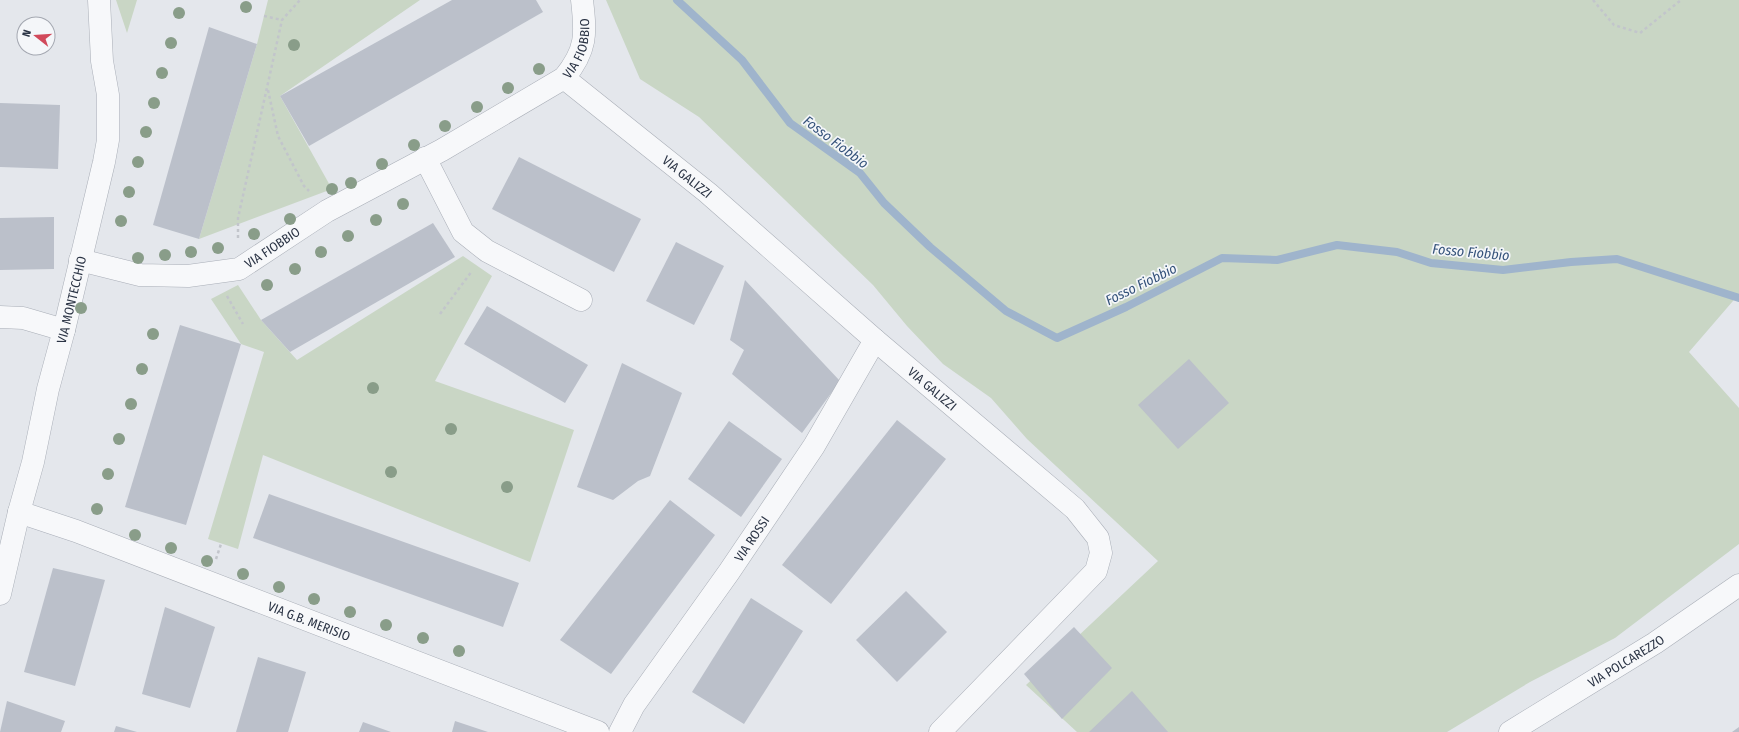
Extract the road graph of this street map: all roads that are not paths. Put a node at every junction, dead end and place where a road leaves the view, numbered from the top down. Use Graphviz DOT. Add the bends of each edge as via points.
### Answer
graph roads {
  1 [pos="99,0"];
  2 [pos="582,0"];
  3 [pos="564,78"];
  4 [pos="425,158"];
  5 [pos="80,260"];
  6 [pos="581,300"];
  7 [pos="0,318"];
  8 [pos="64,330"];
  9 [pos="876,340"];
  10 [pos="19,512"];
  11 [pos="1739,585"];
  12 [pos="0,594"];
  13 [pos="598,732"];
  14 [pos="620,732"];
  15 [pos="940,732"];
  16 [pos="1510,732"];
  1 -- 5 [label="street, VIA MONTECCHIO" via="102,61 108,95 108,140"];
  2 -- 3 [label="street, VIA FIOBBIO" via="586,30 578,59"];
  3 -- 4 [label="street, VIA FIOBBIO"];
  3 -- 9 [label="street, VIA GALIZZI" via="708,193"];
  4 -- 5 [label="street, VIA FIOBBIO" via="326,211 239,269 188,276 140,275"];
  4 -- 6 [label="street" via="463,232 487,251"];
  5 -- 8 [label="street, VIA MONTECCHIO"];
  7 -- 8 [label="street" via="23,318"];
  8 -- 10 [label="street, VIA MONTECCHIO"];
  9 -- 14 [label="street, VIA ROSSI" via="814,446 729,572 634,704"];
  9 -- 15 [label="street, VIA GALIZZI" via="1075,509 1098,538 1101,553 1096,571"];
  10 -- 12 [label="street, VIA MONTECCHIO"];
  10 -- 13 [label="street, VIA G.B. MERISIO" via="91,537"];
  11 -- 16 [label="street, VIA POLCAREZZO" via="1655,643"];
}
